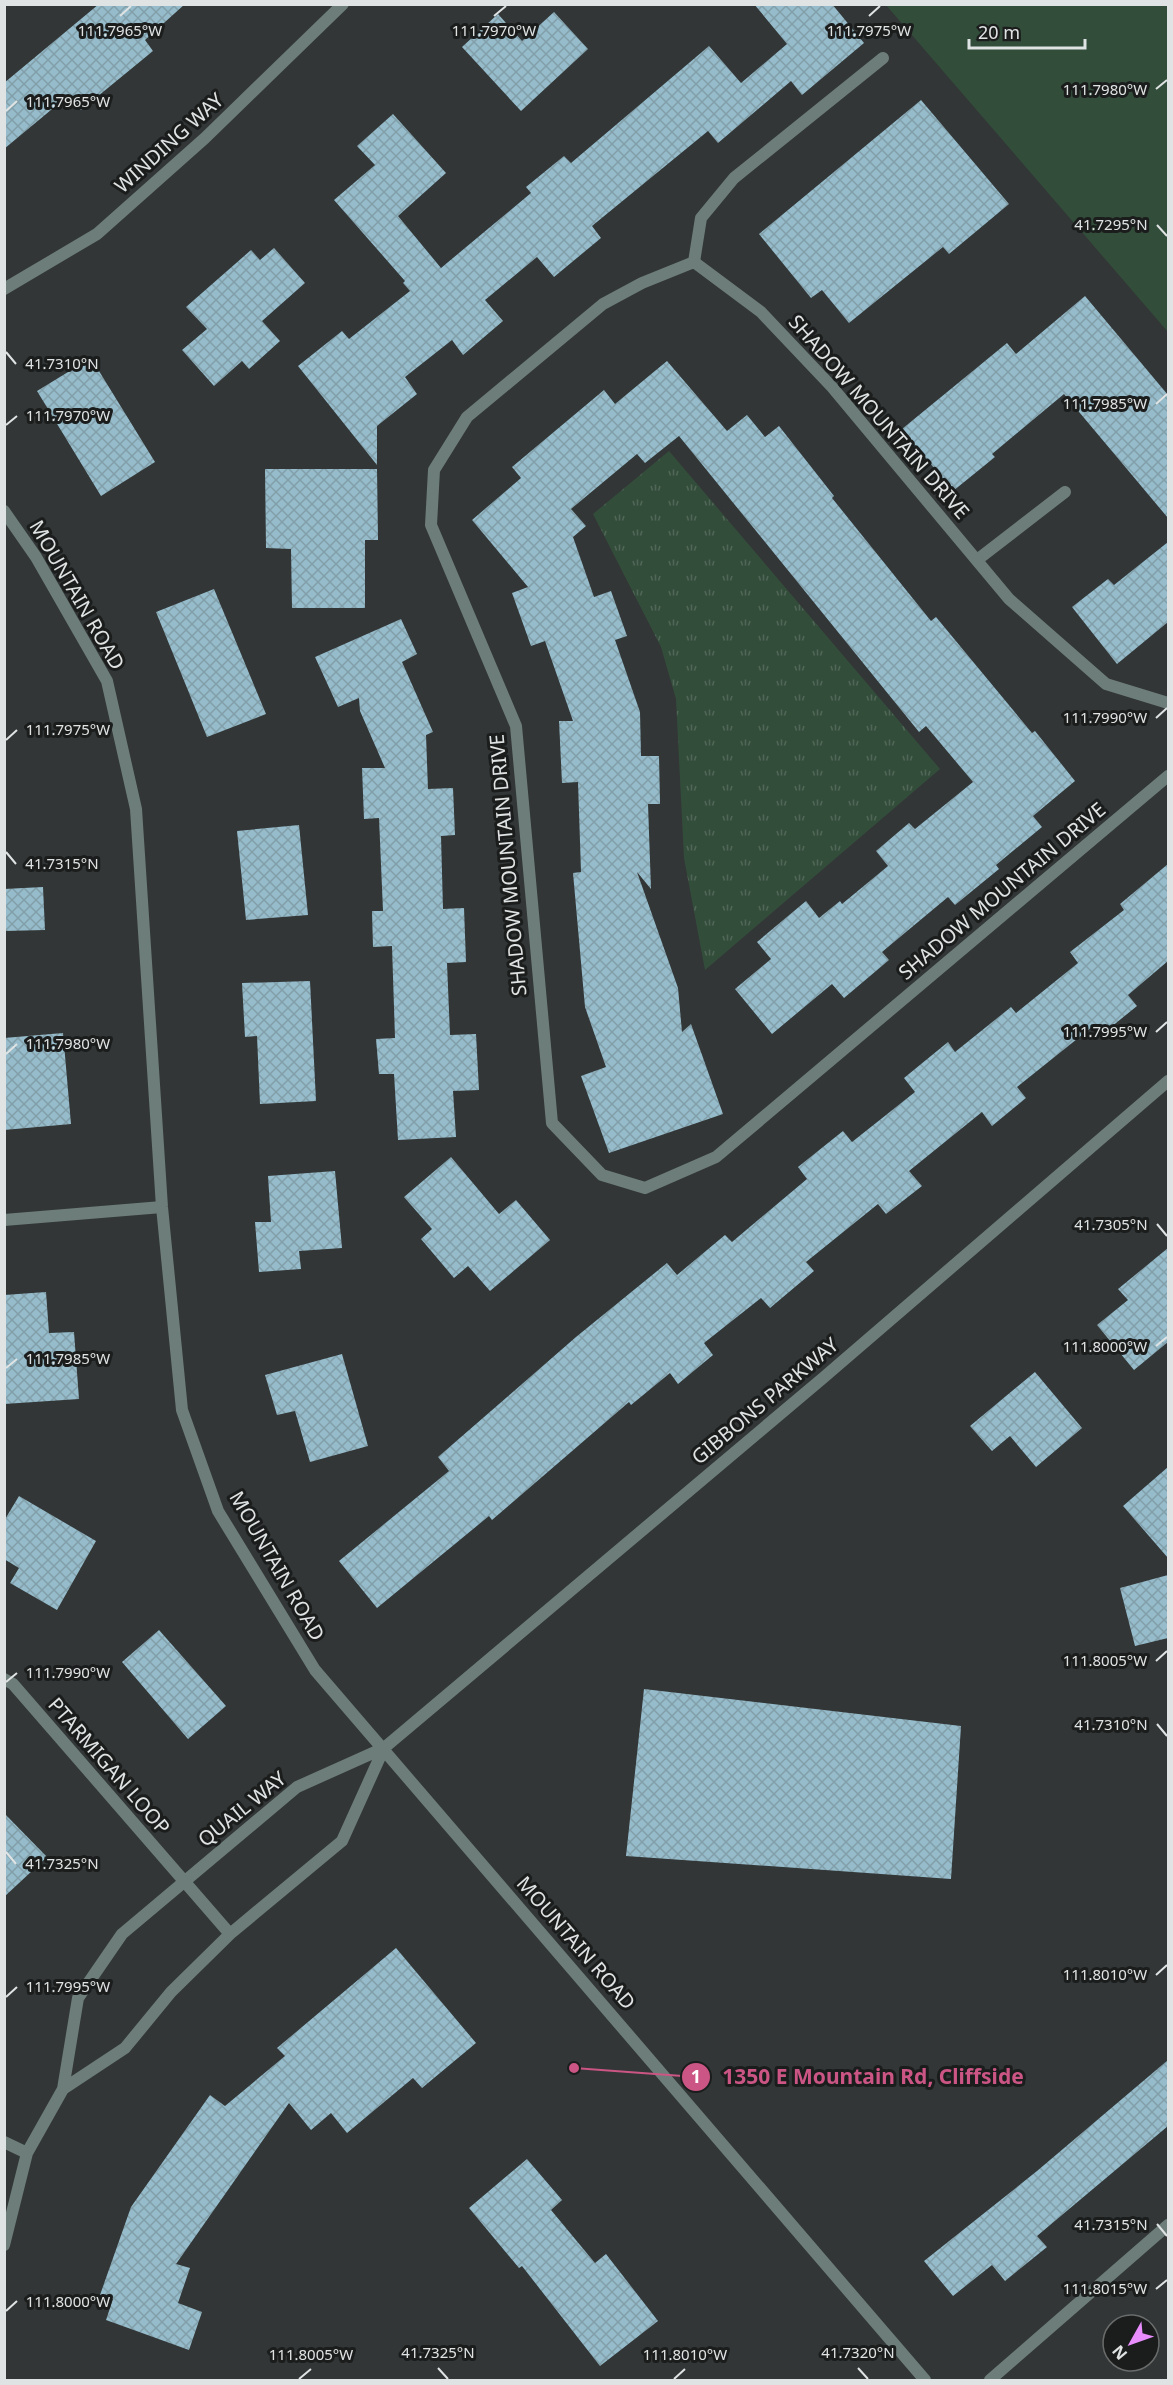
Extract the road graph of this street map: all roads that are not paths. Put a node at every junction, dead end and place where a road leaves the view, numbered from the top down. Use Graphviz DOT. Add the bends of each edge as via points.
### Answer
graph roads {
  1 [pos="343,4"];
  2 [pos="883,58"];
  3 [pos="694,262"];
  4 [pos="4,290"];
  5 [pos="1065,492"];
  6 [pos="4,511"];
  7 [pos="977,560"];
  8 [pos="1168,703"];
  9 [pos="1168,776"];
  10 [pos="1168,1081"];
  11 [pos="162,1208"];
  12 [pos="4,1220"];
  13 [pos="4,1679"];
  14 [pos="384,1748"];
  15 [pos="184,1882"];
  16 [pos="230,1934"];
  17 [pos="63,2089"];
  18 [pos="4,2142"];
  19 [pos="27,2153"];
  20 [pos="1168,2225"];
  21 [pos="4,2245"];
  22 [pos="925,2380"];
  23 [pos="990,2380"];
  1 -- 4 [label="street, WINDING WAY" via="205,138 97,234"];
  2 -- 3 [label="street" via="734,178 701,218"];
  3 -- 7 [label="street, SHADOW MOUNTAIN DRIVE" via="761,312 795,347"];
  3 -- 9 [label="street, SHADOW MOUNTAIN DRIVE" via="603,304 467,417 434,470 431,525 516,726 552,1123 602,1176 645,1188 716,1157"];
  5 -- 7 [label="street"];
  6 -- 11 [label="street, MOUNTAIN ROAD" via="36,557 107,681 136,809"];
  7 -- 8 [label="street, SHADOW MOUNTAIN DRIVE" via="1009,599 1106,684"];
  10 -- 14 [label="street, GIBBONS PARKWAY"];
  11 -- 12 [label="street"];
  11 -- 14 [label="street, MOUNTAIN ROAD" via="182,1410 218,1511 315,1670"];
  13 -- 15 [label="street, PTARMIGAN LOOP" via="13,1684"];
  14 -- 15 [label="street, QUAIL WAY" via="297,1787"];
  14 -- 16 [label="street, QUAIL WAY" via="342,1841"];
  14 -- 22 [label="street, MOUNTAIN ROAD"];
  15 -- 16 [label="street, PTARMIGAN LOOP"];
  15 -- 17 [label="street, QUAIL WAY" via="122,1934 78,1998"];
  16 -- 17 [label="street, QUAIL WAY" via="171,1992 125,2048"];
  17 -- 19 [label="street, QUAIL WAY"];
  18 -- 19 [label="street"];
  19 -- 21 [label="street, QUAIL WAY"];
  20 -- 23 [label="street"];
}
